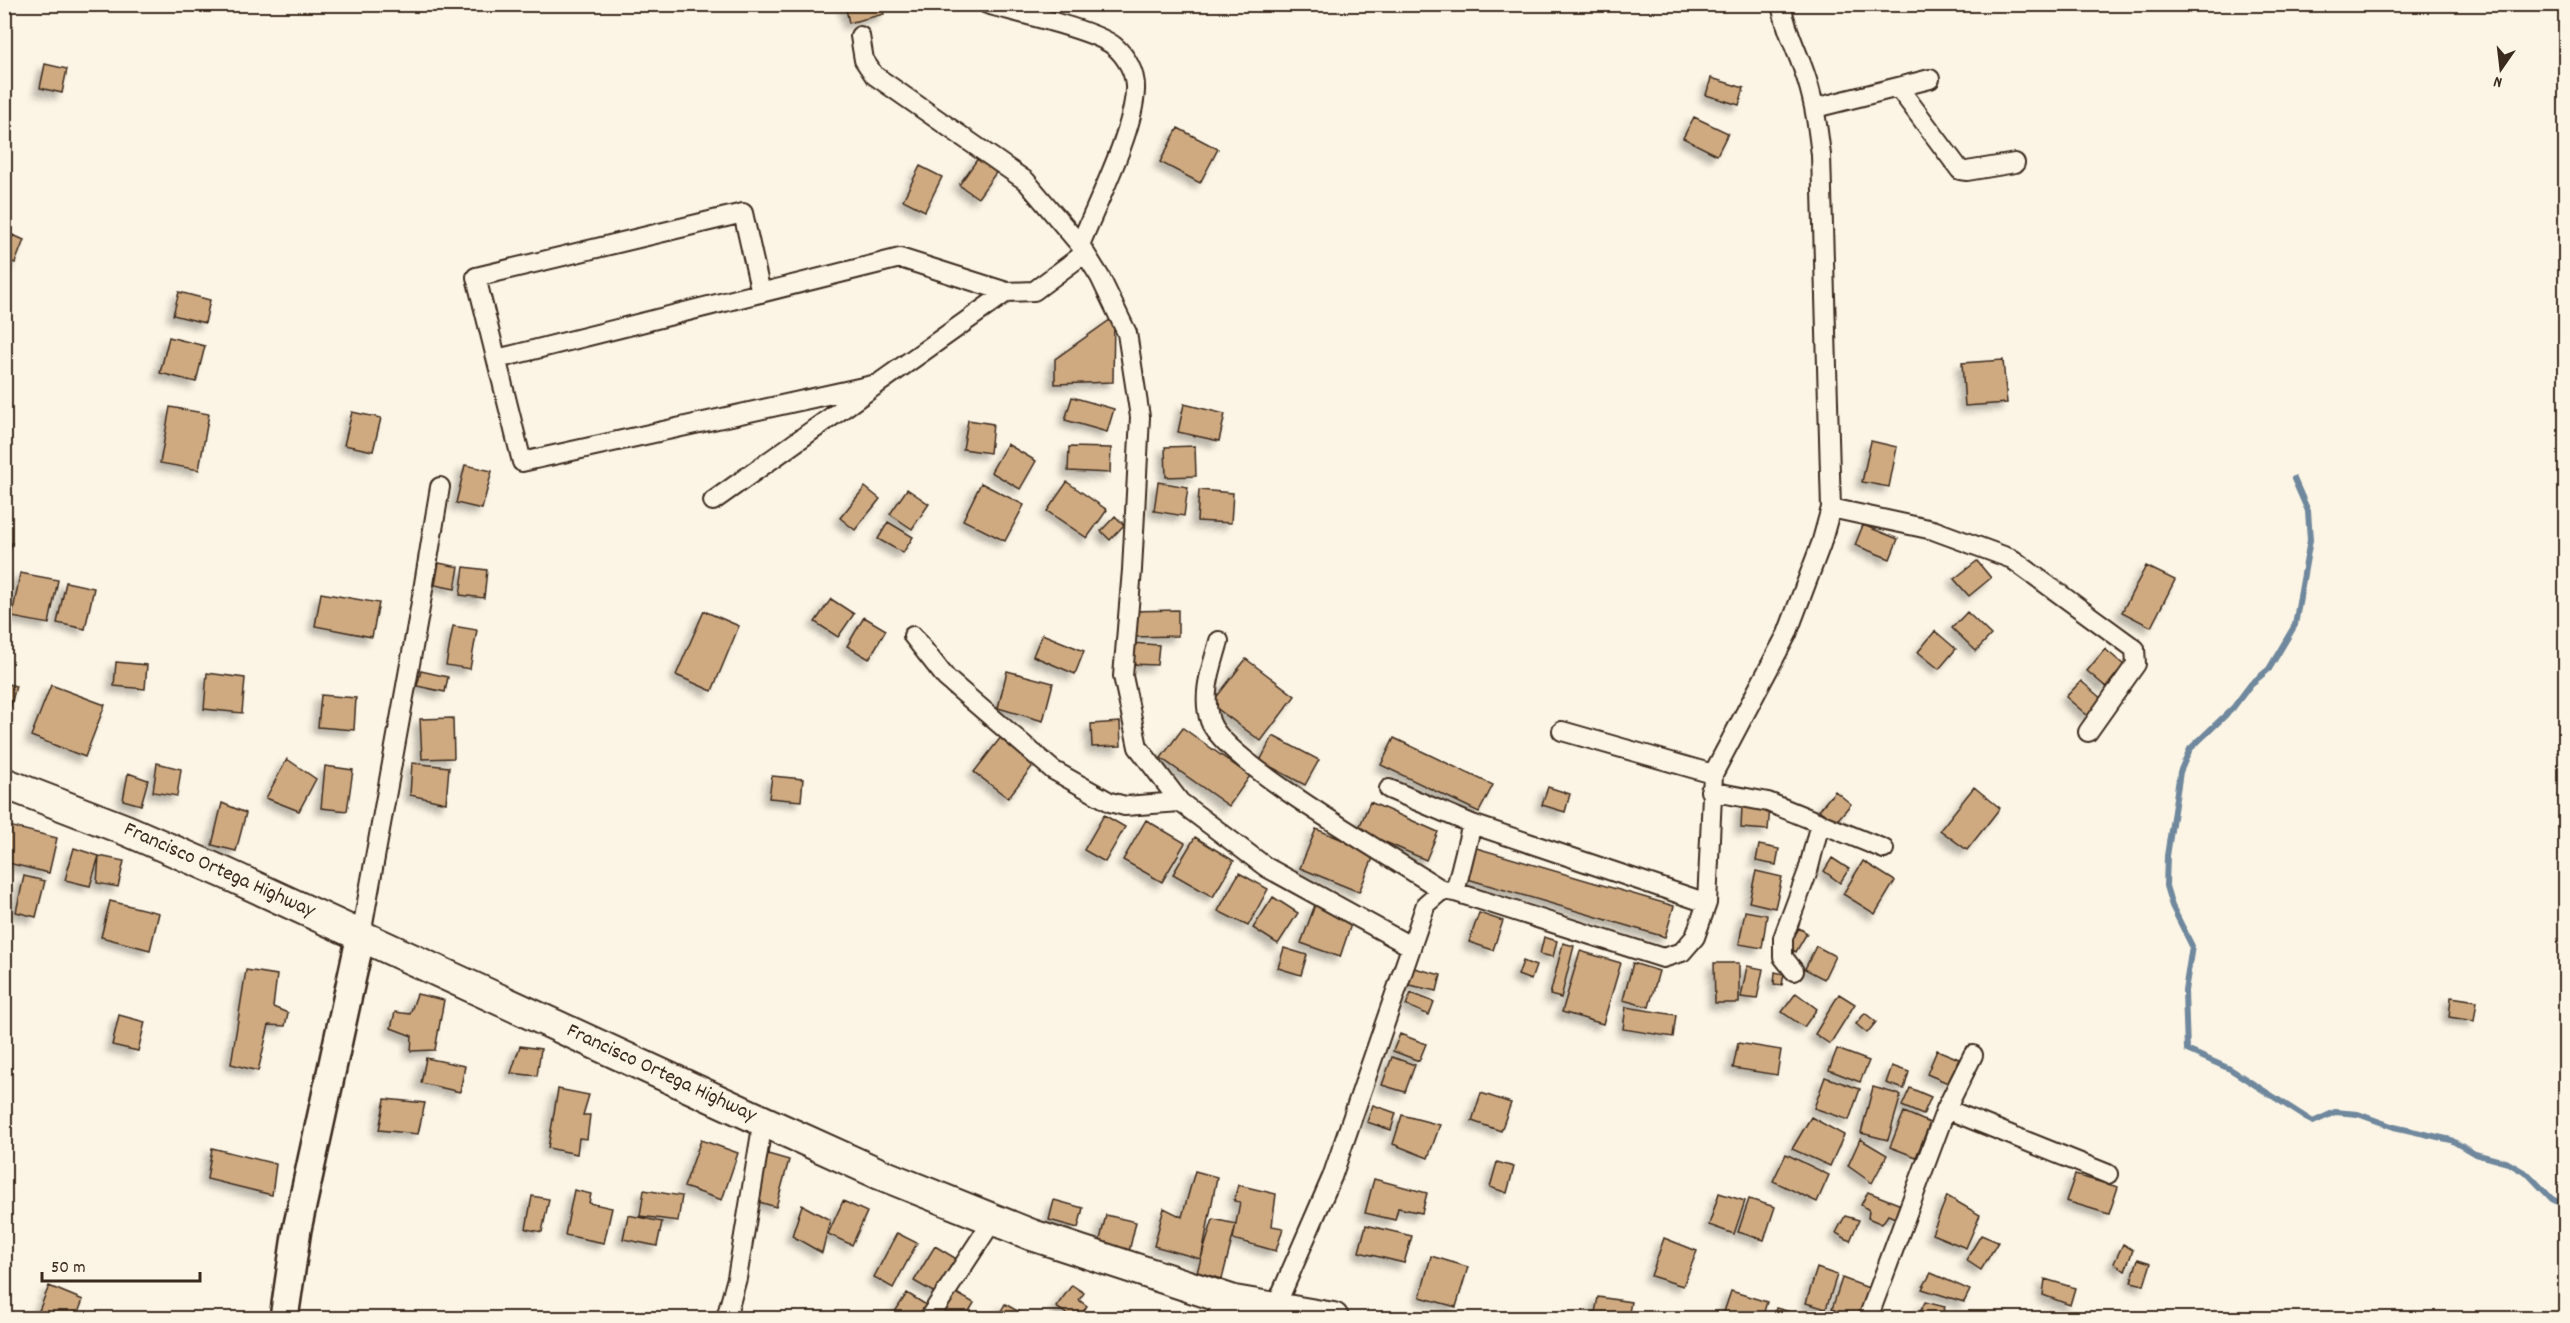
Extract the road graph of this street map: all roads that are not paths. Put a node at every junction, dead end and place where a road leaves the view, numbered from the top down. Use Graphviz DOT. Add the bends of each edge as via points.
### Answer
graph roads {
  1 [pos="987,4"];
  2 [pos="1781,4"];
  3 [pos="860,36"];
  4 [pos="1930,79"];
  5 [pos="1898,87"];
  6 [pos="1815,108"];
  7 [pos="2015,163"];
  8 [pos="1082,249"];
  9 [pos="1007,292"];
  10 [pos="761,293"];
  11 [pos="496,359"];
  12 [pos="878,384"];
  13 [pos="440,487"];
  14 [pos="713,501"];
  15 [pos="1831,508"];
  16 [pos="913,636"];
  17 [pos="1219,641"];
  18 [pos="1562,731"];
  19 [pos="2088,732"];
  20 [pos="1712,782"];
  21 [pos="4,783"];
  22 [pos="1389,789"];
  23 [pos="1180,802"];
  24 [pos="1820,823"];
  25 [pos="1472,824"];
  26 [pos="1884,849"];
  27 [pos="1448,891"];
  28 [pos="1707,903"];
  29 [pos="361,935"];
  30 [pos="1410,946"];
  31 [pos="1794,971"];
  32 [pos="1974,1055"];
  33 [pos="1946,1109"];
  34 [pos="763,1121"];
  35 [pos="2109,1174"];
  36 [pos="993,1220"];
  37 [pos="1275,1308"];
  38 [pos="1224,1310"];
  39 [pos="284,1318"];
  40 [pos="726,1318"];
  41 [pos="929,1318"];
  42 [pos="1334,1318"];
  43 [pos="1868,1318"];
  1 -- 8 [label="street" via="1113,45 1132,69 1135,89 1130,123"];
  2 -- 6 [label="street"];
  3 -- 8 [label="street" via="864,60 874,75 1026,181"];
  4 -- 5 [label="street"];
  5 -- 6 [label="street"];
  5 -- 7 [label="street" via="1960,170"];
  6 -- 15 [label="street" via="1821,155"];
  8 -- 9 [label="street" via="1034,291"];
  8 -- 23 [label="street" via="1127,333 1140,417 1123,676 1138,747"];
  9 -- 10 [label="street" via="900,258"];
  9 -- 12 [label="street"];
  10 -- 11 [label="street"];
  10 -- 11 [label="street" via="743,213 476,277"];
  11 -- 12 [label="street" via="522,462"];
  12 -- 14 [label="street"];
  13 -- 29 [label="street"];
  15 -- 19 [label="street" via="1934,530 2012,559 2135,649 2136,664"];
  15 -- 20 [label="street" via="1787,634"];
  16 -- 23 [label="street" via="946,678 1053,770 1110,802 1125,806"];
  17 -- 27 [label="street" via="1206,698 1211,724 1235,752 1323,815"];
  18 -- 20 [label="street"];
  20 -- 24 [label="street"];
  20 -- 28 [label="street"];
  21 -- 29 [label="main road, Francisco Ortega Highway" via="136,834"];
  22 -- 25 [label="street"];
  23 -- 30 [label="street" via="1266,867"];
  24 -- 26 [label="street"];
  24 -- 31 [label="street" via="1806,879 1783,938 1783,957"];
  25 -- 27 [label="street"];
  25 -- 28 [label="street"];
  27 -- 28 [label="street" via="1662,958 1682,952 1695,937"];
  27 -- 30 [label="street" via="1426,904"];
  29 -- 34 [label="main road, Francisco Ortega Highway"];
  29 -- 39 [label="street" via="297,1229"];
  30 -- 37 [label="street" via="1332,1177"];
  32 -- 33 [label="street"];
  33 -- 35 [label="street"];
  33 -- 43 [label="street"];
  34 -- 36 [label="main road, Francisco Ortega Highway"];
  34 -- 40 [label="street" via="737,1278"];
  36 -- 38 [label="main road, Francisco Ortega Highway"];
  36 -- 41 [label="street"];
  37 -- 38 [label="main road, Francisco Ortega Highway"];
  37 -- 42 [label="main road, Francisco Ortega Highway"];
}
